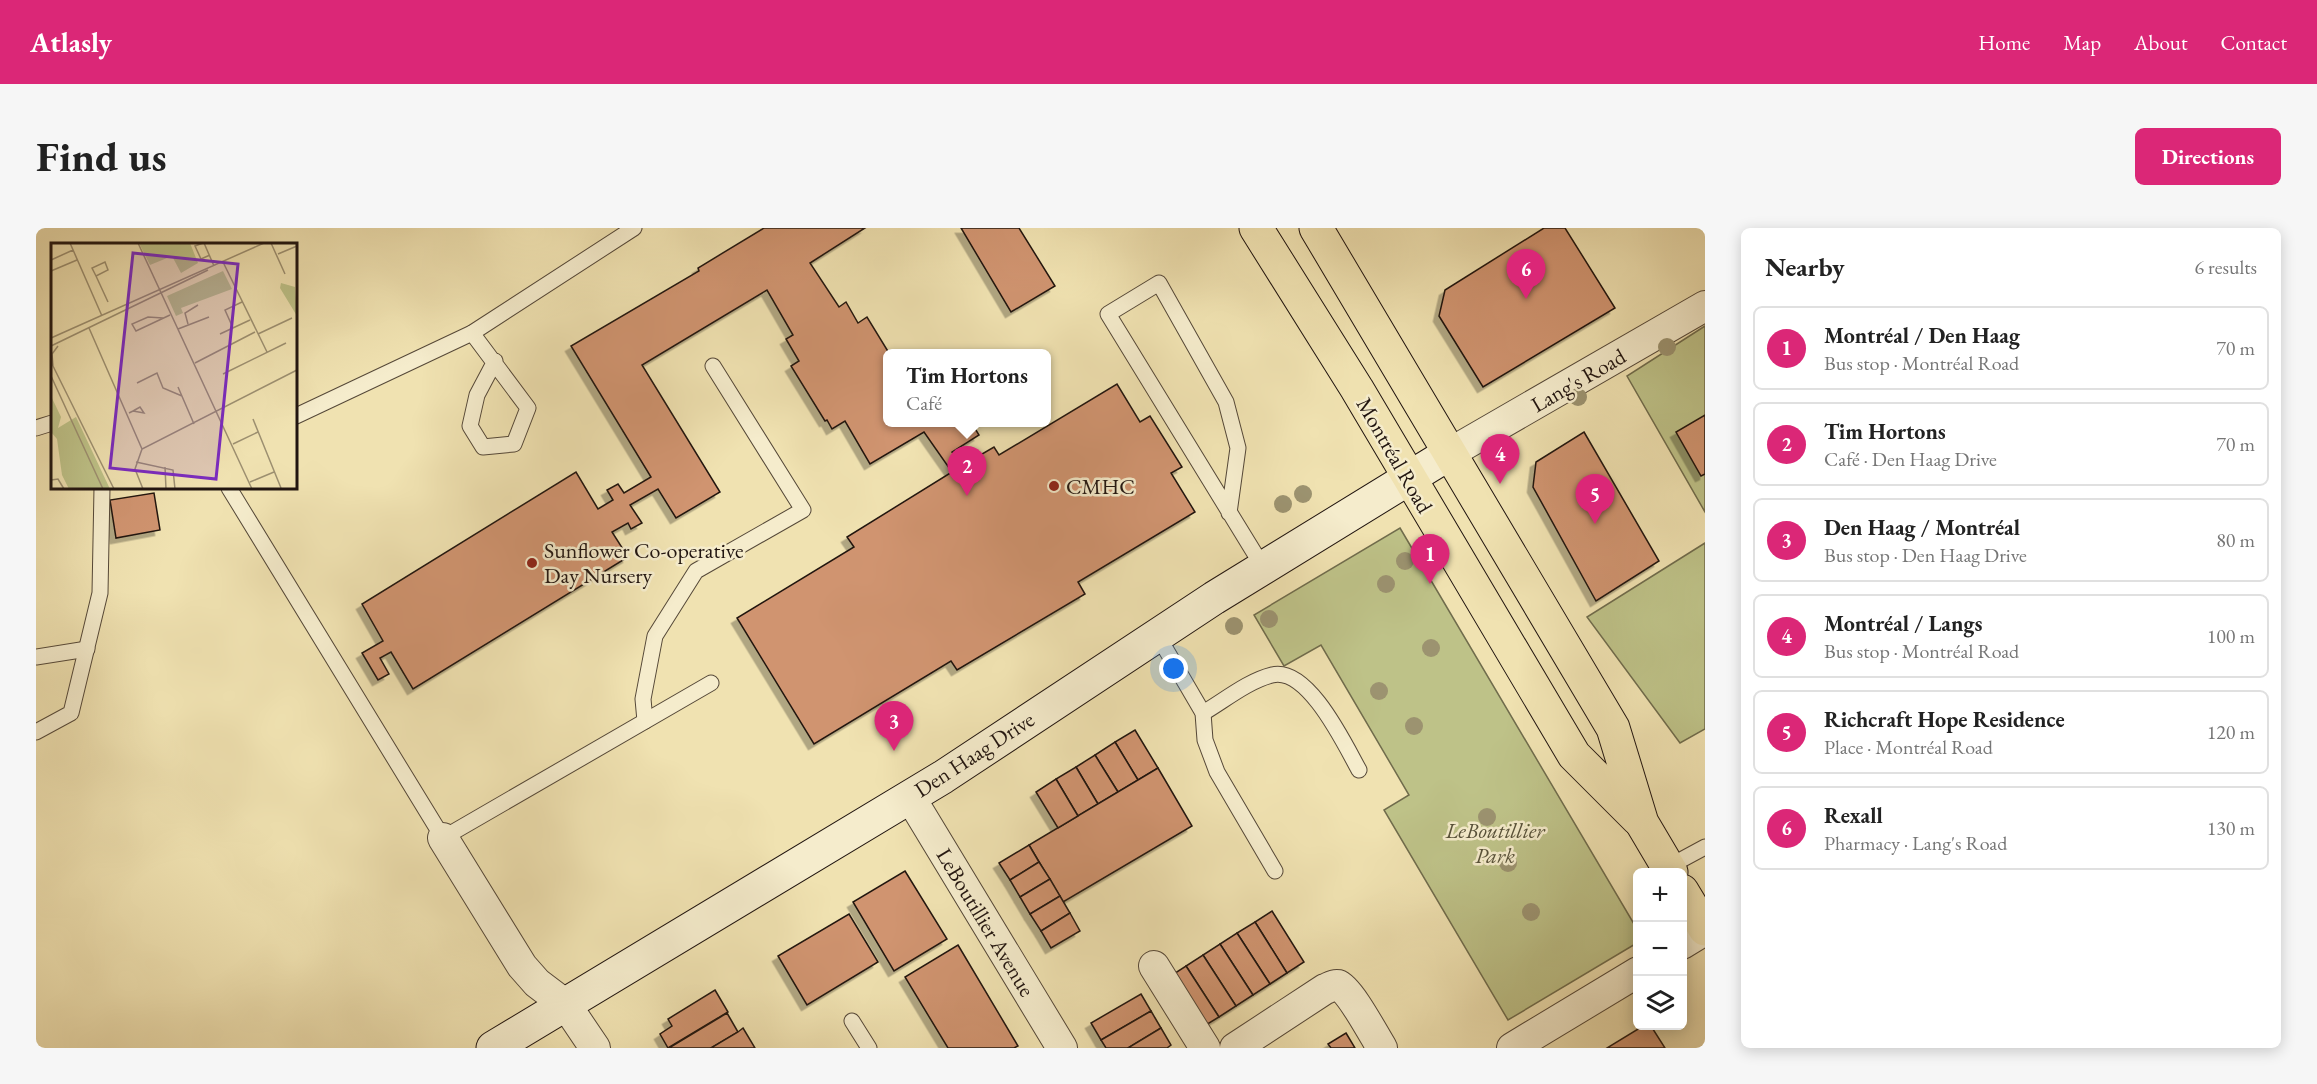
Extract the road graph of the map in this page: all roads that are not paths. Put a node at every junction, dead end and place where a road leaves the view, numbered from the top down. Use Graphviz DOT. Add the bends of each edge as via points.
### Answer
graph roads {
  1 [pos="634,228"];
  2 [pos="1256,228"];
  3 [pos="1316,228"];
  4 [pos="1705,306"];
  5 [pos="472,333"];
  6 [pos="495,361"];
  7 [pos="713,366"];
  8 [pos="297,416"];
  9 [pos="51,423"];
  10 [pos="36,428"];
  11 [pos="1450,453"];
  12 [pos="1408,477"];
  13 [pos="102,489"];
  14 [pos="230,489"];
  15 [pos="1229,513"];
  16 [pos="1263,567"];
  17 [pos="1158,636"];
  18 [pos="87,649"];
  19 [pos="36,657"];
  20 [pos="711,683"];
  21 [pos="1203,713"];
  22 [pos="645,721"];
  23 [pos="36,732"];
  24 [pos="1359,770"];
  25 [pos="910,796"];
  26 [pos="1642,823"];
  27 [pos="443,838"];
  28 [pos="1705,847"];
  29 [pos="1669,868"];
  30 [pos="1683,868"];
  31 [pos="1275,871"];
  32 [pos="1687,899"];
  33 [pos="1705,930"];
  34 [pos="1687,941"];
  35 [pos="1154,966"];
  36 [pos="1633,975"];
  37 [pos="567,1005"];
  38 [pos="852,1021"];
  39 [pos="493,1048"];
  40 [pos="595,1048"];
  41 [pos="869,1048"];
  42 [pos="1062,1048"];
  43 [pos="1205,1048"];
  44 [pos="1235,1048"];
  45 [pos="1382,1048"];
  46 [pos="1512,1048"];
  1 -- 5 [label="lane"];
  2 -- 12 [label="main road, Montréal Road"];
  3 -- 11 [label="main road, Montréal Road"];
  4 -- 11 [label="street, Lang's Road"];
  5 -- 6 [label="lane"];
  5 -- 8 [label="lane"];
  6 -- 6 [label="lane" via="528,408 514,444 483,447 470,426 477,395"];
  7 -- 22 [label="lane" via="803,510 696,571 655,636 643,699"];
  9 -- 10 [label="lane"];
  11 -- 12 [label="street, Den Haag Drive"];
  11 -- 26 [label="main road, Montréal Road" via="1613,728"];
  12 -- 16 [label="street, Den Haag Drive"];
  12 -- 26 [label="main road, Montréal Road" via="1574,755"];
  13 -- 18 [label="lane" via="100,593"];
  14 -- 27 [label="lane"];
  15 -- 15 [label="lane" via="1108,314 1159,283 1226,402 1238,448"];
  15 -- 16 [label="lane"];
  16 -- 17 [label="street, Den Haag Drive"];
  17 -- 21 [label="lane"];
  17 -- 25 [label="street, Den Haag Drive"];
  18 -- 19 [label="lane"];
  18 -- 23 [label="lane" via="71,713"];
  20 -- 22 [label="lane"];
  21 -- 24 [label="lane" via="1259,679 1275,674 1290,676 1323,708"];
  21 -- 31 [label="lane" via="1205,740 1217,772"];
  22 -- 27 [label="lane"];
  25 -- 37 [label="street, Den Haag Drive"];
  25 -- 42 [label="street, LeBoutillier Avenue"];
  26 -- 29 [label="main road, Montréal Road"];
  27 -- 37 [label="street" via="522,966"];
  28 -- 30 [label="lane"];
  32 -- 33 [label="main road, Montréal Road"];
  33 -- 34 [label="street"];
  35 -- 43 [label="street"];
  36 -- 46 [label="street"];
  37 -- 39 [label="street, Den Haag Drive"];
  37 -- 40 [label="street"];
  38 -- 41 [label="lane"];
  44 -- 45 [label="street" via="1336,985 1350,997"];
}
